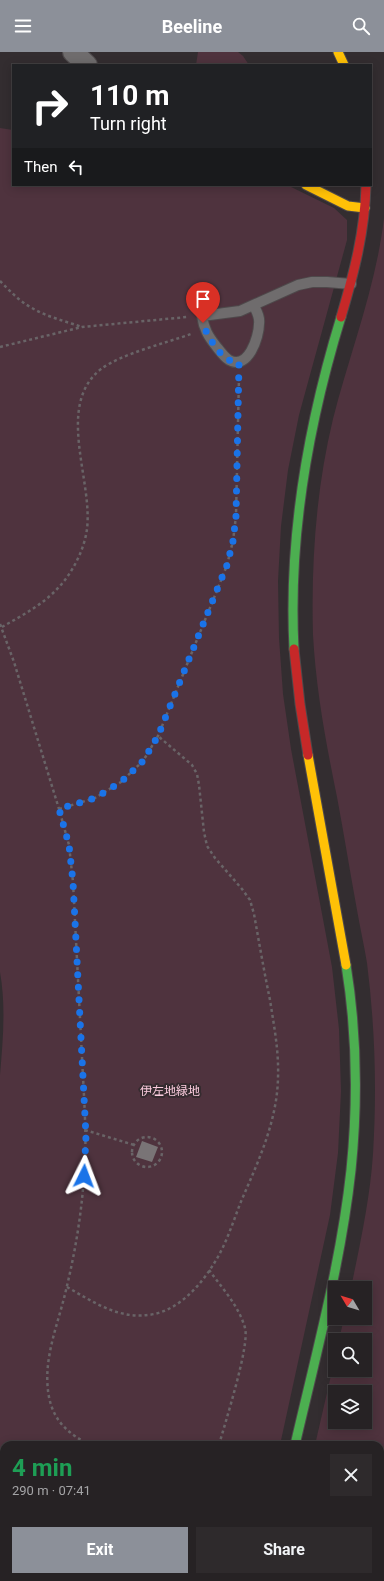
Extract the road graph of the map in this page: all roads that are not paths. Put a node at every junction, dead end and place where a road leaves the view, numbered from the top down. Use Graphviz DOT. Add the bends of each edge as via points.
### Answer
graph roads {
  1 [pos="73,52"];
  2 [pos="338,52"];
  3 [pos="86,64"];
  4 [pos="344,64"];
  5 [pos="308,186"];
  6 [pos="366,186"];
  7 [pos="365,208"];
  8 [pos="351,284"];
  9 [pos="254,306"];
  10 [pos="296,1441"];
  1 -- 3 [label="street"];
  2 -- 4 [label="street"];
  5 -- 7 [label="street" via="348,206"];
  6 -- 7 [label="street"];
  7 -- 8 [label="street" via="361,243"];
  8 -- 9 [label="lane" via="312,282 298,285"];
  8 -- 10 [label="street" via="313,418 296,527 293,582 298,692 347,965 354,1028 355,1091 345,1217"];
  9 -- 9 [label="lane" via="259,322 252,350 247,358 239,362 230,361 205,330 202,316 240,311"];
}
